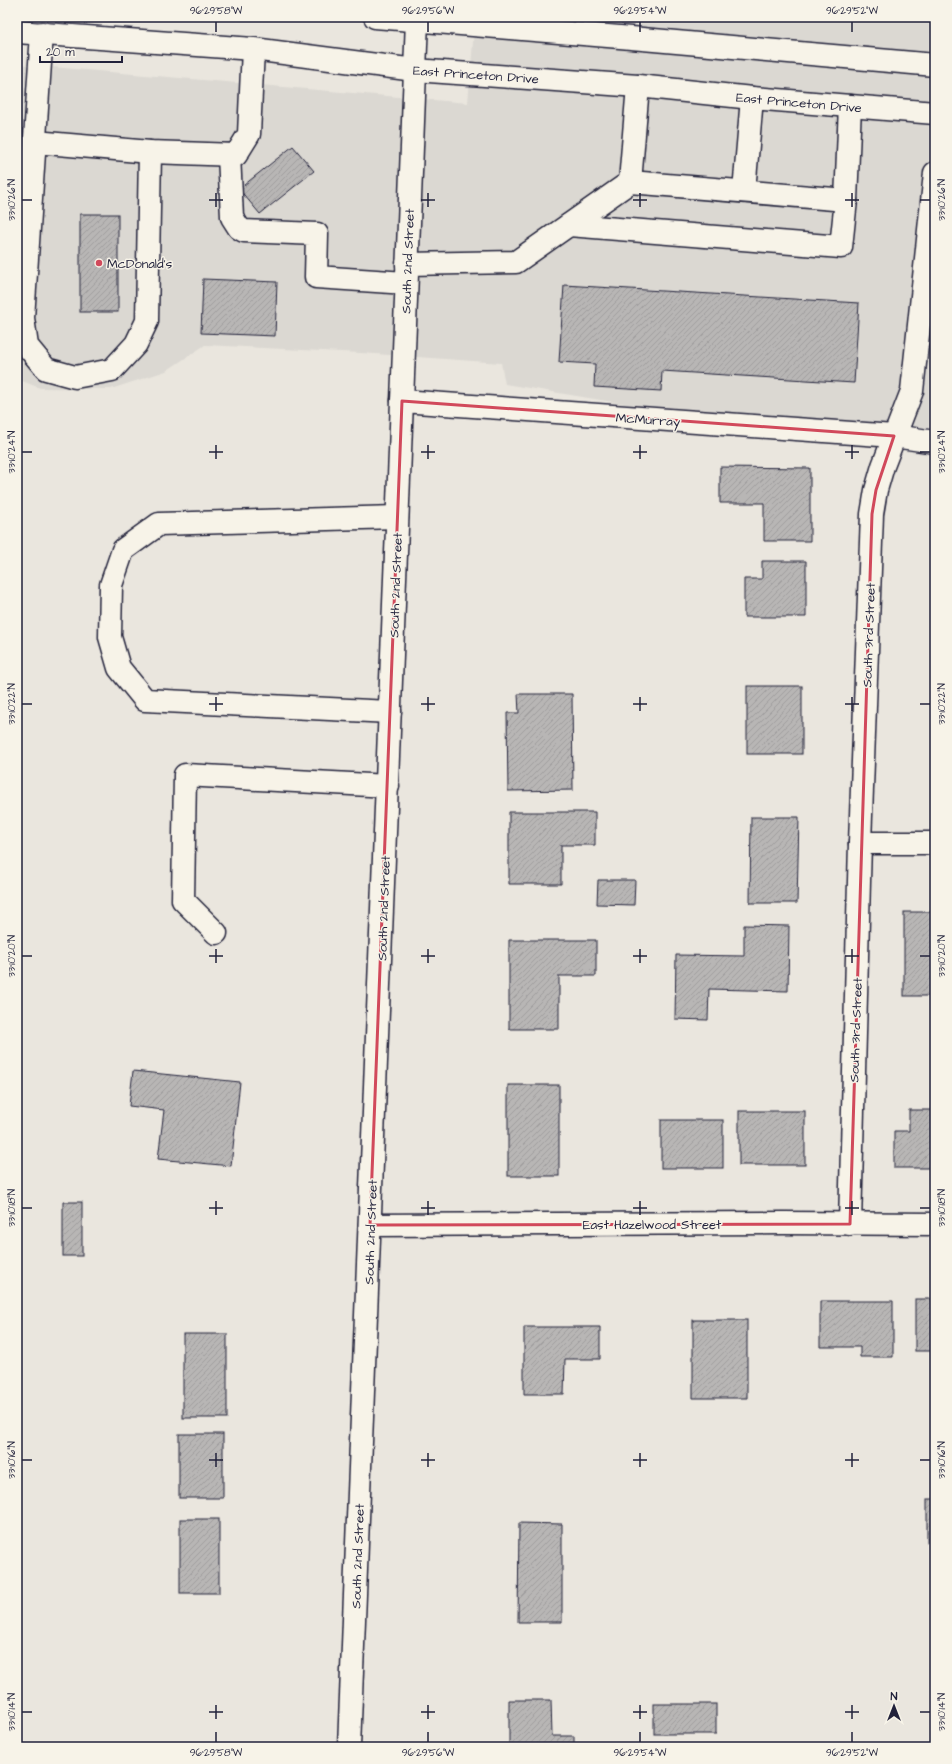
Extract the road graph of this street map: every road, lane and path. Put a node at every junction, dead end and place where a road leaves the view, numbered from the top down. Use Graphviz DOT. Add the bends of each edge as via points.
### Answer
graph roads {
  1 [pos="375,17"];
  2 [pos="417,19"];
  3 [pos="17,32"];
  4 [pos="42,33"];
  5 [pos="253,49"];
  6 [pos="935,65"];
  7 [pos="415,70"];
  8 [pos="638,86"];
  9 [pos="752,98"];
  10 [pos="850,106"];
  11 [pos="935,113"];
  12 [pos="35,142"];
  13 [pos="150,152"];
  14 [pos="229,155"];
  15 [pos="935,173"];
  16 [pos="630,182"];
  17 [pos="744,191"];
  18 [pos="846,200"];
  19 [pos="569,225"];
  20 [pos="407,274"];
  21 [pos="402,402"];
  22 [pos="894,436"];
  23 [pos="935,442"];
  24 [pos="397,517"];
  25 [pos="390,712"];
  26 [pos="388,786"];
  27 [pos="860,843"];
  28 [pos="935,843"];
  29 [pos="216,933"];
  30 [pos="850,1224"];
  31 [pos="935,1224"];
  32 [pos="370,1225"];
  33 [pos="349,1747"];
  1 -- 2 [label="main road"];
  2 -- 6 [label="main road"];
  2 -- 7 [label="main road, South 2nd Street"];
  3 -- 4 [label="main road, East Princeton Drive"];
  4 -- 5 [label="main road, East Princeton Drive"];
  4 -- 12 [label="main road"];
  5 -- 7 [label="main road, East Princeton Drive"];
  5 -- 14 [label="main road" via="249,134 236,155"];
  7 -- 8 [label="main road, East Princeton Drive"];
  7 -- 20 [label="main road, South 2nd Street"];
  8 -- 9 [label="main road, East Princeton Drive"];
  8 -- 16 [label="main road"];
  9 -- 10 [label="main road, East Princeton Drive"];
  9 -- 17 [label="main road"];
  10 -- 11 [label="main road, East Princeton Drive"];
  10 -- 18 [label="main road"];
  12 -- 13 [label="main road"];
  12 -- 13 [label="main road" via="23,318 27,346 46,369 75,377 112,370 136,344 147,321"];
  13 -- 14 [label="main road"];
  14 -- 20 [label="main road" via="232,217 238,228 244,231 317,234 316,277"];
  15 -- 22 [label="main road, South 3rd Street" via="915,372 912,391"];
  16 -- 17 [label="main road"];
  16 -- 19 [label="main road"];
  17 -- 18 [label="main road"];
  18 -- 19 [label="main road" via="841,247"];
  19 -- 20 [label="main road" via="516,262"];
  20 -- 21 [label="main road, South 2nd Street"];
  21 -- 22 [label="main road, McMurray"];
  21 -- 24 [label="main road, South 2nd Street"];
  22 -- 23 [label="main road, McMurray"];
  22 -- 27 [label="main road, South 3rd Street" via="876,490 872,514"];
  24 -- 25 [label="main road, South 2nd Street"];
  24 -- 25 [label="main road" via="159,524 122,550 111,585 110,637 119,668 145,700"];
  25 -- 26 [label="main road, South 2nd Street"];
  26 -- 29 [label="main road" via="185,775 183,900"];
  26 -- 32 [label="main road, South 2nd Street"];
  27 -- 28 [label="main road"];
  27 -- 30 [label="main road, South 3rd Street"];
  30 -- 31 [label="main road, East Hazelwood Street"];
  30 -- 32 [label="main road, East Hazelwood Street"];
  32 -- 33 [label="main road, South 2nd Street"];
}
